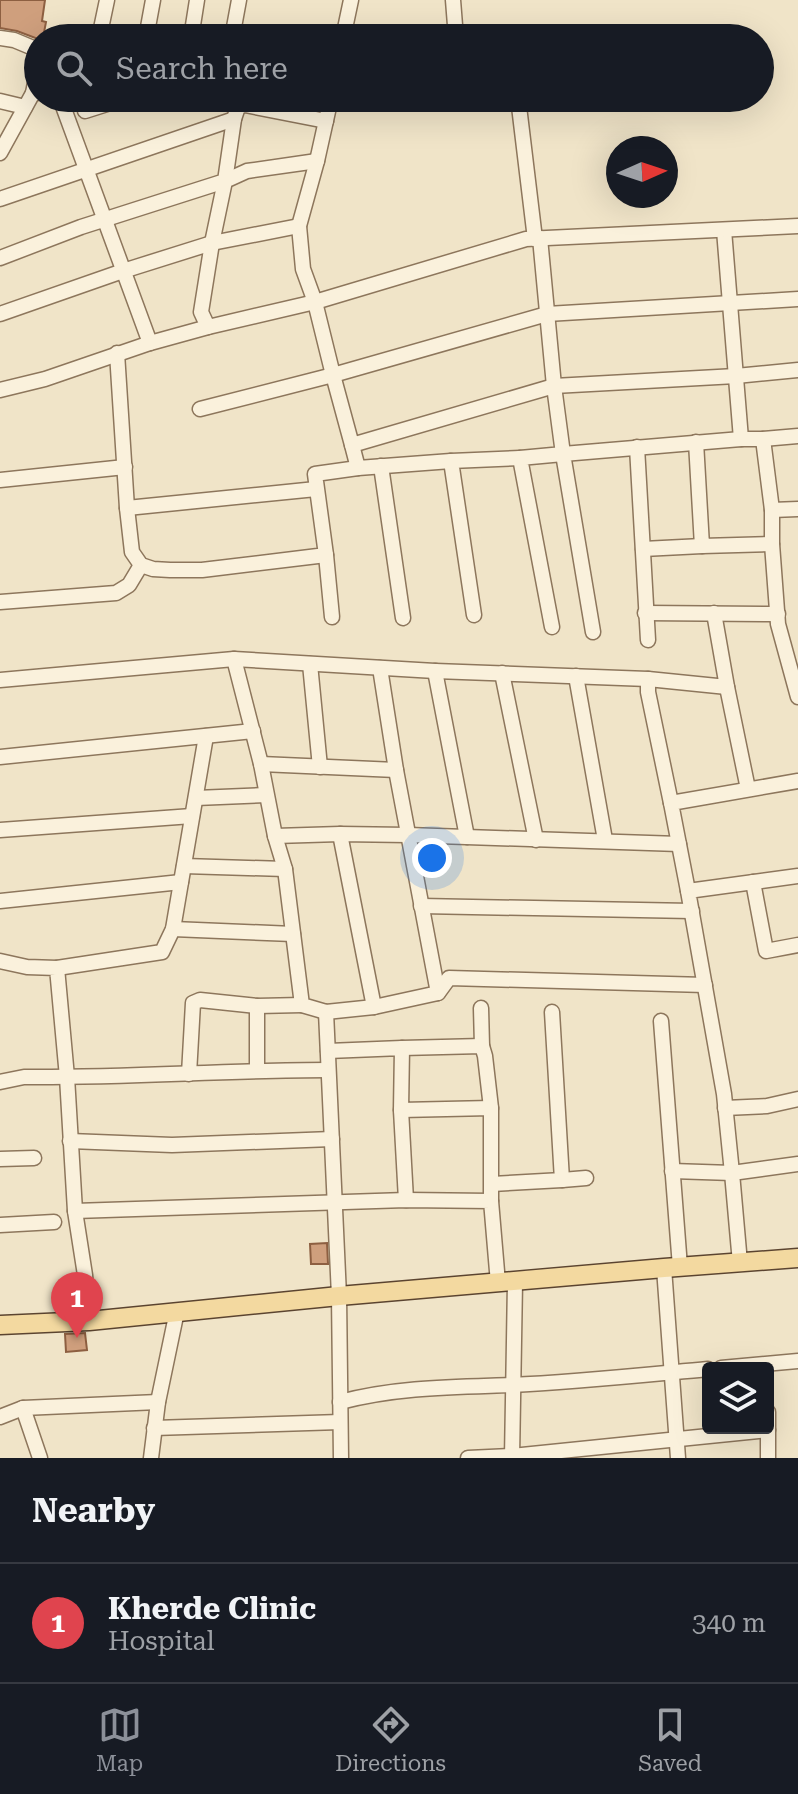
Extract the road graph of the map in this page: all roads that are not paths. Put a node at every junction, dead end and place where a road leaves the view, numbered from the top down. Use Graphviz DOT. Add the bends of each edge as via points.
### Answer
graph roads {
  1 [pos="107,0"];
  2 [pos="153,0"];
  3 [pos="197,0"];
  4 [pos="239,0"];
  5 [pos="351,0"];
  6 [pos="453,0"];
  7 [pos="102,24"];
  8 [pos="149,24"];
  9 [pos="193,24"];
  10 [pos="235,24"];
  11 [pos="346,24"];
  12 [pos="455,24"];
  13 [pos="0,38"];
  14 [pos="24,44"];
  15 [pos="0,101"];
  16 [pos="24,107"];
  17 [pos="24,109"];
  18 [pos="65,112"];
  19 [pos="76,112"];
  20 [pos="228,112"];
  21 [pos="237,112"];
  22 [pos="280,112"];
  23 [pos="328,112"];
  24 [pos="520,112"];
  25 [pos="67,118"];
  26 [pos="326,121"];
  27 [pos="1,148"];
  28 [pos="317,161"];
  29 [pos="86,170"];
  30 [pos="225,181"];
  31 [pos="0,199"];
  32 [pos="104,221"];
  33 [pos="299,226"];
  34 [pos="798,226"];
  35 [pos="724,230"];
  36 [pos="537,239"];
  37 [pos="212,243"];
  38 [pos="0,258"];
  39 [pos="123,271"];
  40 [pos="798,299"];
  41 [pos="315,302"];
  42 [pos="730,304"];
  43 [pos="0,314"];
  44 [pos="547,314"];
  45 [pos="208,327"];
  46 [pos="150,343"];
  47 [pos="117,353"];
  48 [pos="798,370"];
  49 [pos="333,375"];
  50 [pos="736,376"];
  51 [pos="554,386"];
  52 [pos="0,390"];
  53 [pos="200,409"];
  54 [pos="798,436"];
  55 [pos="741,439"];
  56 [pos="763,439"];
  57 [pos="696,442"];
  58 [pos="352,445"];
  59 [pos="637,447"];
  60 [pos="563,454"];
  61 [pos="520,458"];
  62 [pos="451,461"];
  63 [pos="381,466"];
  64 [pos="125,467"];
  65 [pos="358,468"];
  66 [pos="0,480"];
  67 [pos="316,489"];
  68 [pos="127,508"];
  69 [pos="798,509"];
  70 [pos="772,510"];
  71 [pos="772,544"];
  72 [pos="702,546"];
  73 [pos="643,549"];
  74 [pos="326,555"];
  75 [pos="141,565"];
  76 [pos="0,602"];
  77 [pos="645,613"];
  78 [pos="714,613"];
  79 [pos="778,614"];
  80 [pos="474,615"];
  81 [pos="332,617"];
  82 [pos="403,618"];
  83 [pos="552,627"];
  84 [pos="593,632"];
  85 [pos="648,640"];
  86 [pos="234,659"];
  87 [pos="310,664"];
  88 [pos="380,668"];
  89 [pos="435,671"];
  90 [pos="502,673"];
  91 [pos="576,676"];
  92 [pos="648,679"];
  93 [pos="0,680"];
  94 [pos="727,687"];
  95 [pos="798,697"];
  96 [pos="253,731"];
  97 [pos="206,736"];
  98 [pos="0,757"];
  99 [pos="261,764"];
  100 [pos="320,767"];
  101 [pos="396,770"];
  102 [pos="798,781"];
  103 [pos="748,789"];
  104 [pos="266,795"];
  105 [pos="196,798"];
  106 [pos="671,803"];
  107 [pos="192,816"];
  108 [pos="0,830"];
  109 [pos="340,834"];
  110 [pos="408,835"];
  111 [pos="275,836"];
  112 [pos="467,837"];
  113 [pos="536,840"];
  114 [pos="605,840"];
  115 [pos="679,844"];
  116 [pos="184,866"];
  117 [pos="285,869"];
  118 [pos="798,876"];
  119 [pos="181,882"];
  120 [pos="753,882"];
  121 [pos="688,891"];
  122 [pos="0,901"];
  123 [pos="421,906"];
  124 [pos="692,911"];
  125 [pos="173,929"];
  126 [pos="293,934"];
  127 [pos="798,945"];
  128 [pos="0,961"];
  129 [pos="57,968"];
  130 [pos="705,985"];
  131 [pos="438,993"];
  132 [pos="302,1005"];
  133 [pos="257,1006"];
  134 [pos="374,1007"];
  135 [pos="481,1008"];
  136 [pos="326,1012"];
  137 [pos="552,1012"];
  138 [pos="661,1021"];
  139 [pos="482,1046"];
  140 [pos="402,1048"];
  141 [pos="328,1051"];
  142 [pos="257,1070"];
  143 [pos="328,1070"];
  144 [pos="189,1074"];
  145 [pos="67,1077"];
  146 [pos="0,1082"];
  147 [pos="798,1099"];
  148 [pos="491,1108"];
  149 [pos="725,1108"];
  150 [pos="401,1110"];
  151 [pos="332,1139"];
  152 [pos="70,1141"];
  153 [pos="34,1158"];
  154 [pos="0,1159"];
  155 [pos="798,1164"];
  156 [pos="672,1171"];
  157 [pos="732,1173"];
  158 [pos="586,1178"];
  159 [pos="562,1180"];
  160 [pos="492,1184"];
  161 [pos="406,1200"];
  162 [pos="491,1201"];
  163 [pos="336,1202"];
  164 [pos="75,1211"];
  165 [pos="54,1222"];
  166 [pos="0,1225"];
  167 [pos="798,1258"];
  168 [pos="740,1263"];
  169 [pos="672,1267"];
  170 [pos="506,1283"];
  171 [pos="339,1296"];
  172 [pos="177,1311"];
  173 [pos="89,1321"];
  174 [pos="0,1325"];
  175 [pos="798,1361"];
  176 [pos="774,1365"];
  177 [pos="702,1370"];
  178 [pos="672,1373"];
  179 [pos="513,1385"];
  180 [pos="158,1402"];
  181 [pos="340,1402"];
  182 [pos="23,1408"];
  183 [pos="0,1417"];
  184 [pos="340,1422"];
  185 [pos="154,1428"];
  186 [pos="732,1434"];
  187 [pos="768,1434"];
  188 [pos="677,1440"];
  189 [pos="512,1457"];
  190 [pos="40,1458"];
  191 [pos="151,1458"];
  192 [pos="341,1458"];
  193 [pos="468,1458"];
  194 [pos="678,1458"];
  195 [pos="768,1458"];
  1 -- 7 [label="street"];
  2 -- 8 [label="street"];
  3 -- 9 [label="street"];
  4 -- 10 [label="street"];
  5 -- 11 [label="street"];
  6 -- 12 [label="street"];
  13 -- 14 [label="street"];
  15 -- 16 [label="street"];
  17 -- 27 [label="street"];
  18 -- 25 [label="street"];
  19 -- 25 [label="street"];
  20 -- 29 [label="street"];
  21 -- 30 [label="street"];
  22 -- 26 [label="street"];
  23 -- 26 [label="street"];
  24 -- 36 [label="street"];
  25 -- 29 [label="street"];
  26 -- 28 [label="street"];
  28 -- 30 [label="street" via="247,171"];
  28 -- 33 [label="street"];
  29 -- 31 [label="street"];
  29 -- 32 [label="street"];
  30 -- 32 [label="street"];
  30 -- 37 [label="street"];
  32 -- 38 [label="street"];
  32 -- 39 [label="street"];
  33 -- 37 [label="street"];
  33 -- 41 [label="street" via="303,269"];
  34 -- 35 [label="street"];
  35 -- 36 [label="street"];
  35 -- 42 [label="street"];
  36 -- 41 [label="street"];
  36 -- 44 [label="street"];
  37 -- 39 [label="street"];
  37 -- 45 [label="street" via="201,312"];
  39 -- 43 [label="street"];
  39 -- 46 [label="street"];
  40 -- 42 [label="street"];
  41 -- 45 [label="street"];
  41 -- 49 [label="street"];
  42 -- 44 [label="street"];
  42 -- 50 [label="street"];
  44 -- 49 [label="street"];
  44 -- 51 [label="street"];
  45 -- 46 [label="street"];
  46 -- 47 [label="street"];
  47 -- 52 [label="street"];
  47 -- 64 [label="street"];
  48 -- 50 [label="street"];
  49 -- 53 [label="street"];
  49 -- 58 [label="street"];
  50 -- 51 [label="street"];
  50 -- 55 [label="street"];
  51 -- 58 [label="street"];
  51 -- 60 [label="street"];
  54 -- 56 [label="street"];
  55 -- 56 [label="street"];
  55 -- 57 [label="street"];
  56 -- 70 [label="street"];
  57 -- 59 [label="street"];
  57 -- 72 [label="street"];
  58 -- 65 [label="street"];
  59 -- 60 [label="street"];
  59 -- 73 [label="street"];
  60 -- 61 [label="street"];
  60 -- 84 [label="street"];
  61 -- 62 [label="street"];
  61 -- 83 [label="street"];
  62 -- 63 [label="street"];
  62 -- 80 [label="street"];
  63 -- 65 [label="street"];
  63 -- 82 [label="street"];
  64 -- 66 [label="street"];
  64 -- 68 [label="street"];
  65 -- 67 [label="street" via="315,474"];
  67 -- 68 [label="street"];
  67 -- 74 [label="street"];
  68 -- 75 [label="street" via="132,552"];
  69 -- 70 [label="street"];
  70 -- 71 [label="street"];
  71 -- 72 [label="street"];
  71 -- 79 [label="street"];
  72 -- 73 [label="street"];
  73 -- 77 [label="street"];
  74 -- 75 [label="street" via="202,570"];
  74 -- 81 [label="street"];
  75 -- 76 [label="street" via="129,585 116,593"];
  77 -- 78 [label="street"];
  77 -- 85 [label="street"];
  78 -- 79 [label="street"];
  78 -- 94 [label="street"];
  79 -- 95 [label="street"];
  86 -- 87 [label="street"];
  86 -- 93 [label="street"];
  86 -- 96 [label="street"];
  87 -- 88 [label="street"];
  87 -- 100 [label="street"];
  88 -- 89 [label="street"];
  88 -- 101 [label="street"];
  89 -- 90 [label="street"];
  89 -- 112 [label="street"];
  90 -- 91 [label="street"];
  90 -- 113 [label="street"];
  91 -- 92 [label="street"];
  91 -- 114 [label="street"];
  92 -- 94 [label="street"];
  92 -- 106 [label="street"];
  94 -- 103 [label="street"];
  96 -- 97 [label="street"];
  96 -- 99 [label="street"];
  97 -- 98 [label="street"];
  97 -- 105 [label="street"];
  99 -- 100 [label="street"];
  99 -- 104 [label="street"];
  100 -- 101 [label="street"];
  101 -- 110 [label="street"];
  102 -- 103 [label="street"];
  103 -- 106 [label="street"];
  104 -- 105 [label="street"];
  104 -- 111 [label="street"];
  105 -- 107 [label="street"];
  106 -- 115 [label="street"];
  107 -- 108 [label="street"];
  107 -- 116 [label="street"];
  109 -- 110 [label="street"];
  109 -- 111 [label="street"];
  109 -- 134 [label="street"];
  110 -- 112 [label="street"];
  110 -- 123 [label="street"];
  111 -- 117 [label="street"];
  112 -- 113 [label="street"];
  113 -- 114 [label="street"];
  114 -- 115 [label="street"];
  115 -- 121 [label="street"];
  116 -- 117 [label="street"];
  116 -- 119 [label="street"];
  117 -- 126 [label="street"];
  118 -- 120 [label="street"];
  119 -- 122 [label="street"];
  119 -- 125 [label="street"];
  120 -- 121 [label="street"];
  120 -- 127 [label="street" via="766,951"];
  121 -- 124 [label="street"];
  123 -- 124 [label="street"];
  123 -- 131 [label="street"];
  124 -- 130 [label="street"];
  125 -- 126 [label="street"];
  125 -- 129 [label="street" via="162,952"];
  126 -- 132 [label="street"];
  128 -- 129 [label="street"];
  129 -- 145 [label="street"];
  130 -- 131 [label="street" via="449,978"];
  130 -- 149 [label="street"];
  131 -- 134 [label="street"];
  132 -- 133 [label="street"];
  132 -- 136 [label="street"];
  133 -- 142 [label="street"];
  133 -- 144 [label="street" via="193,1003"];
  134 -- 136 [label="street"];
  135 -- 139 [label="street"];
  136 -- 141 [label="street"];
  137 -- 159 [label="street"];
  138 -- 156 [label="street"];
  139 -- 140 [label="street"];
  139 -- 148 [label="street"];
  140 -- 141 [label="street"];
  140 -- 150 [label="street"];
  141 -- 143 [label="street"];
  142 -- 143 [label="street"];
  142 -- 144 [label="street"];
  143 -- 151 [label="street"];
  144 -- 145 [label="street"];
  145 -- 146 [label="street"];
  145 -- 152 [label="street"];
  147 -- 149 [label="street"];
  148 -- 150 [label="street"];
  148 -- 160 [label="street"];
  149 -- 157 [label="street"];
  150 -- 161 [label="street"];
  151 -- 152 [label="street" via="172,1145"];
  151 -- 163 [label="street"];
  152 -- 164 [label="street"];
  153 -- 154 [label="street"];
  155 -- 157 [label="street"];
  156 -- 157 [label="street"];
  156 -- 169 [label="street"];
  157 -- 168 [label="street"];
  158 -- 159 [label="street"];
  159 -- 160 [label="street"];
  160 -- 162 [label="street"];
  161 -- 162 [label="street"];
  161 -- 163 [label="street"];
  162 -- 170 [label="street"];
  163 -- 164 [label="street"];
  163 -- 171 [label="street"];
  164 -- 173 [label="street"];
  165 -- 166 [label="street"];
  167 -- 168 [label="main road"];
  168 -- 169 [label="main road"];
  169 -- 170 [label="main road"];
  169 -- 178 [label="street"];
  170 -- 171 [label="main road"];
  170 -- 179 [label="street"];
  171 -- 172 [label="main road"];
  171 -- 181 [label="street"];
  172 -- 173 [label="main road"];
  172 -- 180 [label="street"];
  173 -- 174 [label="main road"];
  175 -- 176 [label="street"];
  177 -- 178 [label="street"];
  178 -- 179 [label="street"];
  178 -- 188 [label="street"];
  179 -- 181 [label="street" via="381,1393"];
  179 -- 189 [label="street"];
  180 -- 182 [label="street"];
  180 -- 185 [label="street"];
  181 -- 184 [label="street"];
  182 -- 183 [label="street"];
  182 -- 190 [label="street"];
  184 -- 185 [label="street"];
  184 -- 192 [label="street"];
  185 -- 191 [label="street"];
  186 -- 188 [label="street"];
  187 -- 195 [label="street"];
  188 -- 189 [label="street"];
  188 -- 194 [label="street"];
  189 -- 193 [label="street"];
}
